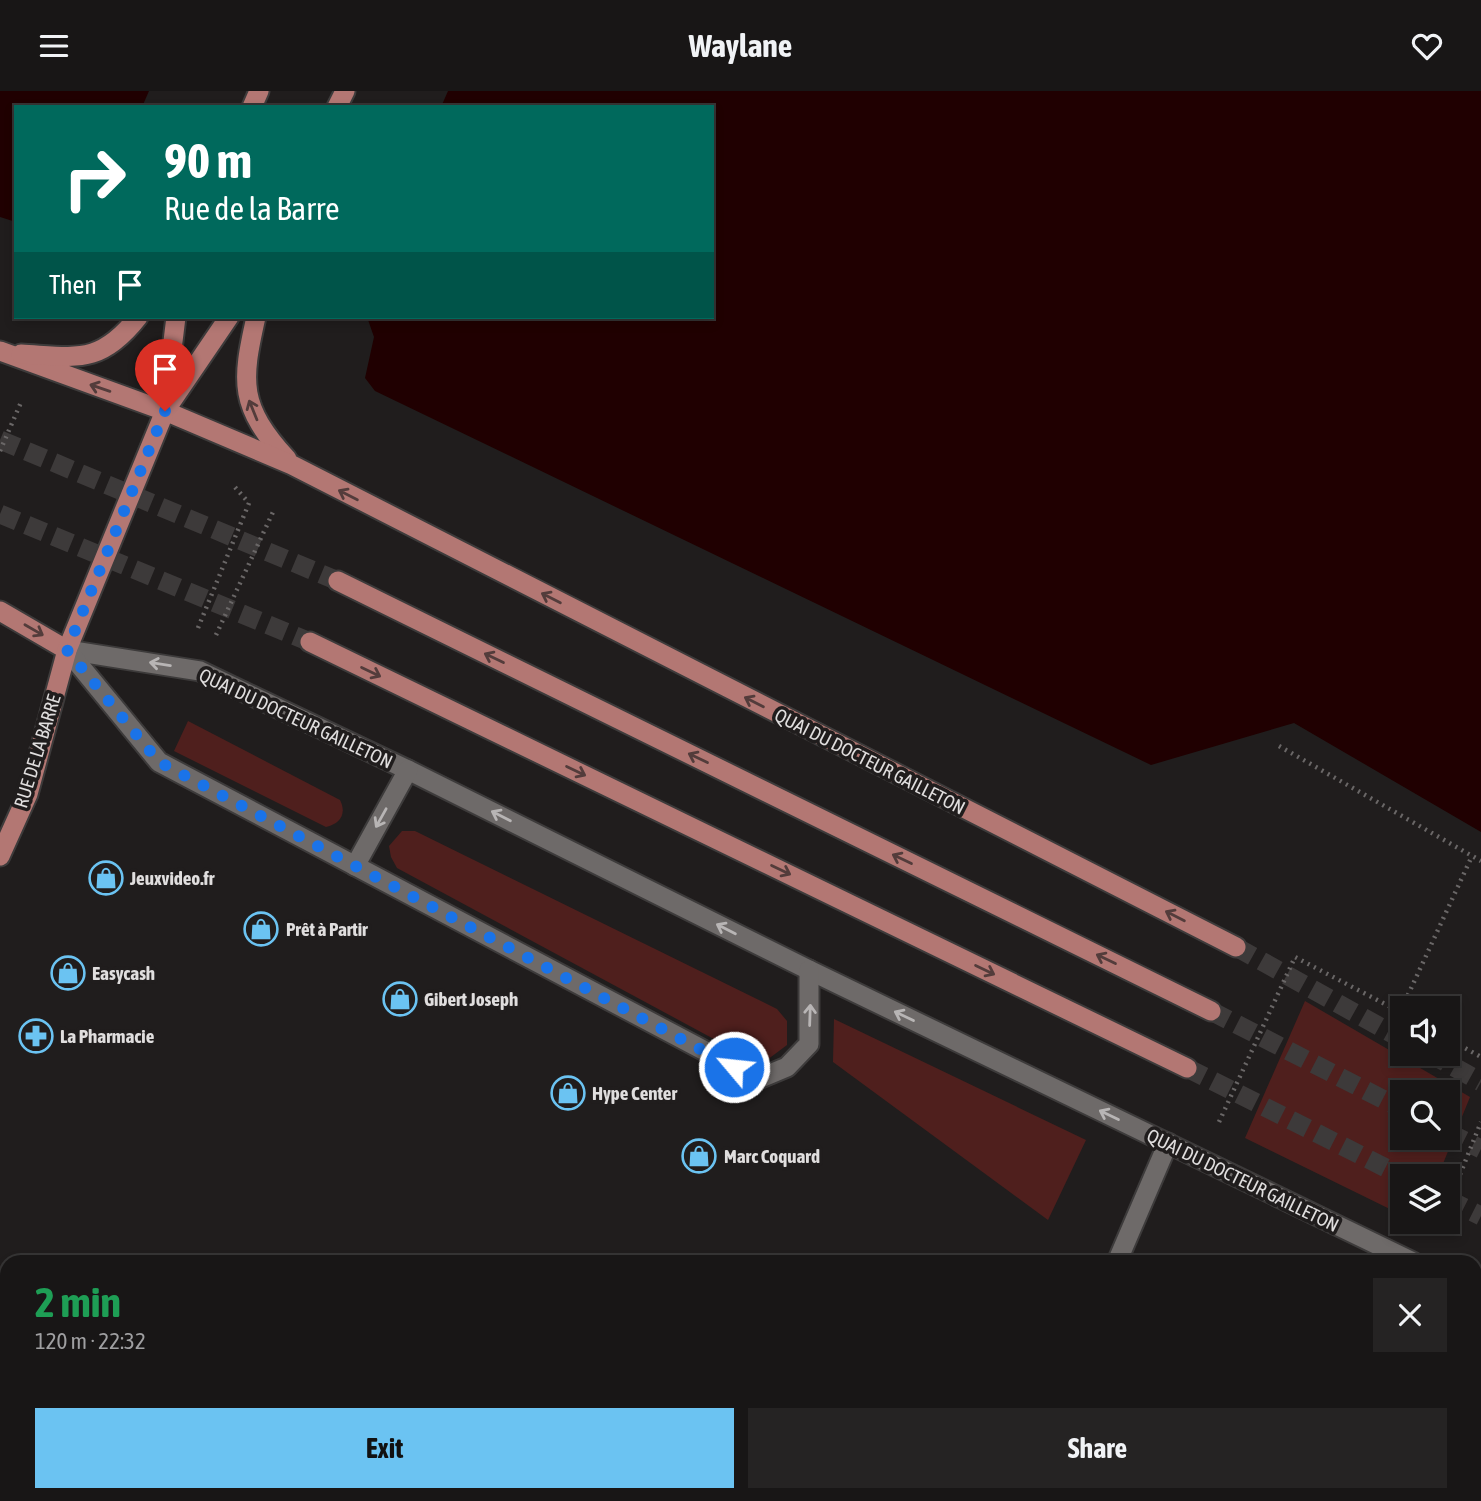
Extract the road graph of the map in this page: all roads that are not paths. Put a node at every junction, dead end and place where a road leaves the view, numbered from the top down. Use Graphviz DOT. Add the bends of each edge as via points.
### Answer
graph roads {
  1 [pos="136,319"];
  2 [pos="176,319"];
  3 [pos="228,319"];
  4 [pos="256,319"];
  5 [pos="3,352"];
  6 [pos="165,411"];
  7 [pos="292,465"];
  8 [pos="338,581"];
  9 [pos="0,611"];
  10 [pos="310,642"];
  11 [pos="67,650"];
  12 [pos="408,770"];
  13 [pos="0,856"];
  14 [pos="355,866"];
  15 [pos="1236,947"];
  16 [pos="809,970"];
  17 [pos="1211,1011"];
  18 [pos="1187,1068"];
  19 [pos="1168,1143"];
  20 [pos="1120,1255"];
  21 [pos="1399,1255"];
  1 -- 5 [label="main road" via="115,343 94,355"];
  2 -- 6 [label="main road"];
  3 -- 6 [label="main road"];
  7 -- 4 [label="main road, one-way" via="265,435 246,390 245,367"];
  6 -- 5 [label="main road, QUAI DU DOCTEUR GAILLETON, one-way"];
  6 -- 7 [label="main road, QUAI DU DOCTEUR GAILLETON"];
  6 -- 11 [label="main road, RUE DE LA BARRE"];
  15 -- 7 [label="main road, QUAI DU DOCTEUR GAILLETON, one-way"];
  17 -- 8 [label="main road, one-way"];
  9 -- 11 [label="main road, one-way"];
  10 -- 18 [label="main road, one-way"];
  12 -- 11 [label="street, QUAI DU DOCTEUR GAILLETON, one-way" via="200,671"];
  11 -- 13 [label="main road, RUE DE LA BARRE" via="28,794"];
  11 -- 14 [label="street" via="159,762"];
  12 -- 14 [label="street, one-way"];
  16 -- 12 [label="street, QUAI DU DOCTEUR GAILLETON, one-way"];
  14 -- 16 [label="street, one-way" via="758,1079 787,1067 809,1044"];
  19 -- 16 [label="street, QUAI DU DOCTEUR GAILLETON, one-way"];
  19 -- 20 [label="street"];
  19 -- 21 [label="street, QUAI DU DOCTEUR GAILLETON"];
}
